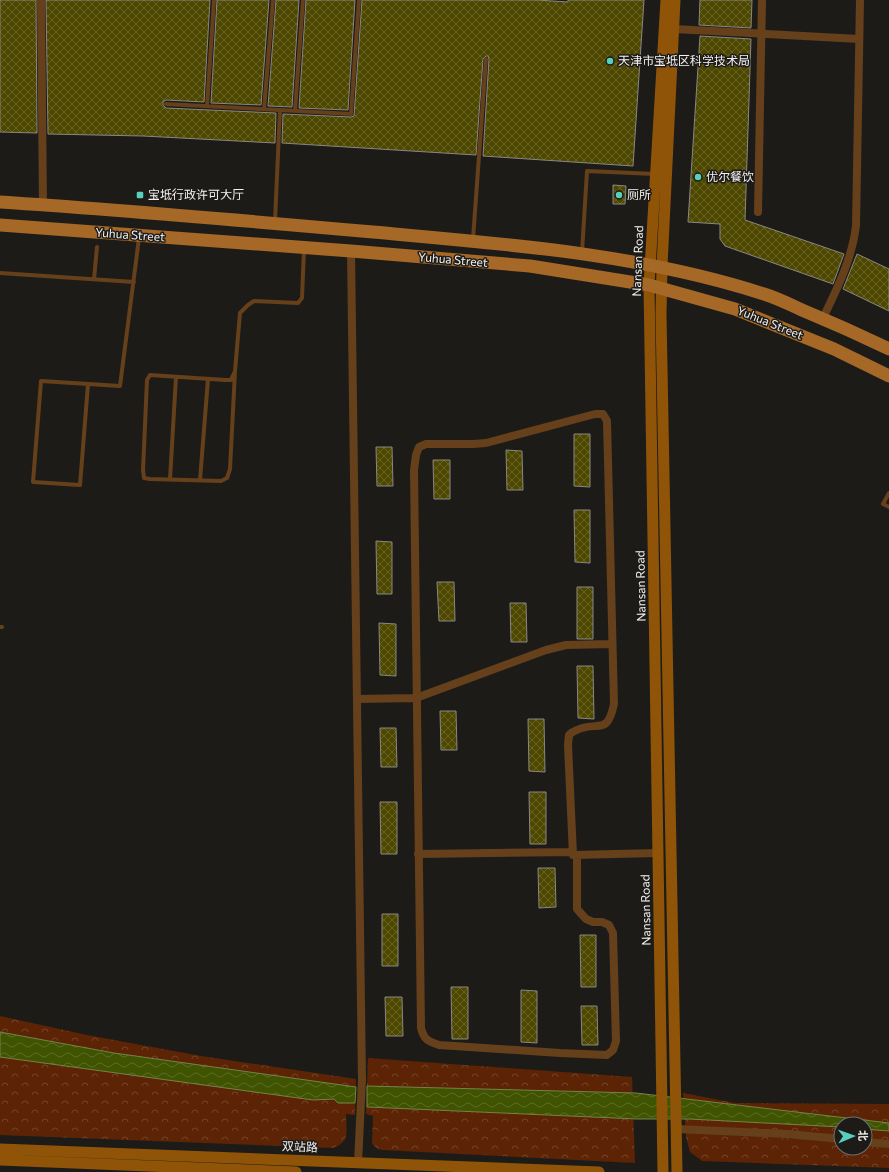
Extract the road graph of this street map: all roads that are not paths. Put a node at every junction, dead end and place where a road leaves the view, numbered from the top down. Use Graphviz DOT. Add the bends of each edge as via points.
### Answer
graph roads {
  1 [pos="41,0"];
  2 [pos="214,0"];
  3 [pos="273,0"];
  4 [pos="303,0"];
  5 [pos="359,0"];
  6 [pos="666,0"];
  7 [pos="675,0"];
  8 [pos="762,0"];
  9 [pos="860,0"];
  10 [pos="674,29"];
  11 [pos="762,34"];
  12 [pos="859,39"];
  13 [pos="486,59"];
  14 [pos="166,104"];
  15 [pos="207,106"];
  16 [pos="264,109"];
  17 [pos="280,110"];
  18 [pos="296,111"];
  19 [pos="655,174"];
  20 [pos="0,202"];
  21 [pos="43,205"];
  22 [pos="758,212"];
  23 [pos="275,223"];
  24 [pos="0,225"];
  25 [pos="139,236"];
  26 [pos="473,241"];
  27 [pos="97,247"];
  28 [pos="304,248"];
  29 [pos="351,251"];
  30 [pos="582,253"];
  31 [pos="656,265"];
  32 [pos="0,273"];
  33 [pos="94,279"];
  34 [pos="134,282"];
  35 [pos="648,286"];
  36 [pos="662,288"];
  37 [pos="823,318"];
  38 [pos="889,349"];
  39 [pos="236,371"];
  40 [pos="889,376"];
  41 [pos="176,377"];
  42 [pos="208,379"];
  43 [pos="88,384"];
  44 [pos="170,480"];
  45 [pos="200,480"];
  46 [pos="889,493"];
  47 [pos="889,507"];
  48 [pos="612,644"];
  49 [pos="416,698"];
  50 [pos="357,699"];
  51 [pos="658,853"];
  52 [pos="418,854"];
  53 [pos="575,854"];
  54 [pos="677,1129"];
  55 [pos="833,1138"];
  56 [pos="873,1143"];
  57 [pos="889,1144"];
  58 [pos="0,1149"];
  59 [pos="0,1160"];
  60 [pos="358,1167"];
  61 [pos="232,1171"];
  62 [pos="296,1172"];
  63 [pos="599,1172"];
  64 [pos="662,1172"];
  65 [pos="677,1172"];
  1 -- 21 [label="street"];
  2 -- 15 [label="lane"];
  3 -- 16 [label="lane"];
  4 -- 18 [label="lane"];
  5 -- 18 [label="lane" via="351,114"];
  6 -- 19 [label="street, Nansan Road"];
  7 -- 10 [label="street, Nansan Road"];
  8 -- 11 [label="street"];
  9 -- 12 [label="street"];
  10 -- 11 [label="street"];
  10 -- 31 [label="street, Nansan Road"];
  11 -- 12 [label="street"];
  11 -- 22 [label="street"];
  12 -- 37 [label="street" via="854,240 844,275"];
  13 -- 26 [label="lane"];
  14 -- 15 [label="lane"];
  15 -- 16 [label="lane"];
  16 -- 17 [label="lane"];
  17 -- 18 [label="lane"];
  17 -- 23 [label="lane"];
  19 -- 30 [label="lane" via="587,171"];
  19 -- 31 [label="street, Nansan Road"];
  20 -- 21 [label="main road, Yuhua Street"];
  21 -- 23 [label="main road, Yuhua Street"];
  23 -- 26 [label="main road, Yuhua Street"];
  24 -- 25 [label="main road, Yuhua Street"];
  25 -- 28 [label="main road, Yuhua Street"];
  25 -- 34 [label="lane"];
  26 -- 30 [label="main road, Yuhua Street"];
  27 -- 33 [label="lane"];
  28 -- 29 [label="main road, Yuhua Street"];
  28 -- 39 [label="lane" via="302,298 298,303 254,301 240,313"];
  29 -- 35 [label="main road, Yuhua Street" via="530,266"];
  29 -- 50 [label="street"];
  30 -- 31 [label="main road, Yuhua Street"];
  31 -- 35 [label="street, Nansan Road"];
  31 -- 36 [label="street, Nansan Road"];
  31 -- 37 [label="main road, Yuhua Street" via="767,295"];
  32 -- 33 [label="lane"];
  33 -- 34 [label="lane"];
  34 -- 43 [label="lane" via="120,386"];
  35 -- 36 [label="main road, Yuhua Street"];
  35 -- 51 [label="street, Nansan Road"];
  36 -- 40 [label="main road, Yuhua Street" via="735,308 834,349"];
  36 -- 54 [label="street, Nansan Road"];
  37 -- 38 [label="main road, Yuhua Street"];
  39 -- 42 [label="lane" via="231,380"];
  39 -- 45 [label="lane" via="230,469 227,478 221,481"];
  41 -- 42 [label="lane"];
  41 -- 44 [label="lane"];
  41 -- 44 [label="lane" via="150,375 148,380 144,478"];
  42 -- 45 [label="lane"];
  43 -- 43 [label="lane" via="41,380 33,482 80,485"];
  44 -- 45 [label="lane"];
  46 -- 47 [label="lane" via="884,504"];
  48 -- 49 [label="street" via="566,645 546,650"];
  48 -- 49 [label="street" via="607,421 603,414 486,442 426,444 419,447 414,470"];
  48 -- 53 [label="street" via="614,704 611,716 601,726 577,729 569,735"];
  49 -- 50 [label="street"];
  49 -- 52 [label="street"];
  50 -- 60 [label="street" via="362,1080"];
  51 -- 53 [label="street"];
  51 -- 64 [label="street, Nansan Road"];
  52 -- 53 [label="street"];
  52 -- 53 [label="street" via="421,1028 424,1037 440,1045 607,1055 613,1050 616,1041 613,933 609,925 586,919 578,909"];
  54 -- 55 [label="street"];
  54 -- 65 [label="street, Nansan Road"];
  56 -- 57 [label="street"];
  58 -- 60 [label="street, 双站路"];
  59 -- 61 [label="street, 双站路"];
  60 -- 63 [label="street, 双站路"];
  61 -- 62 [label="street, 双站路"];
}
